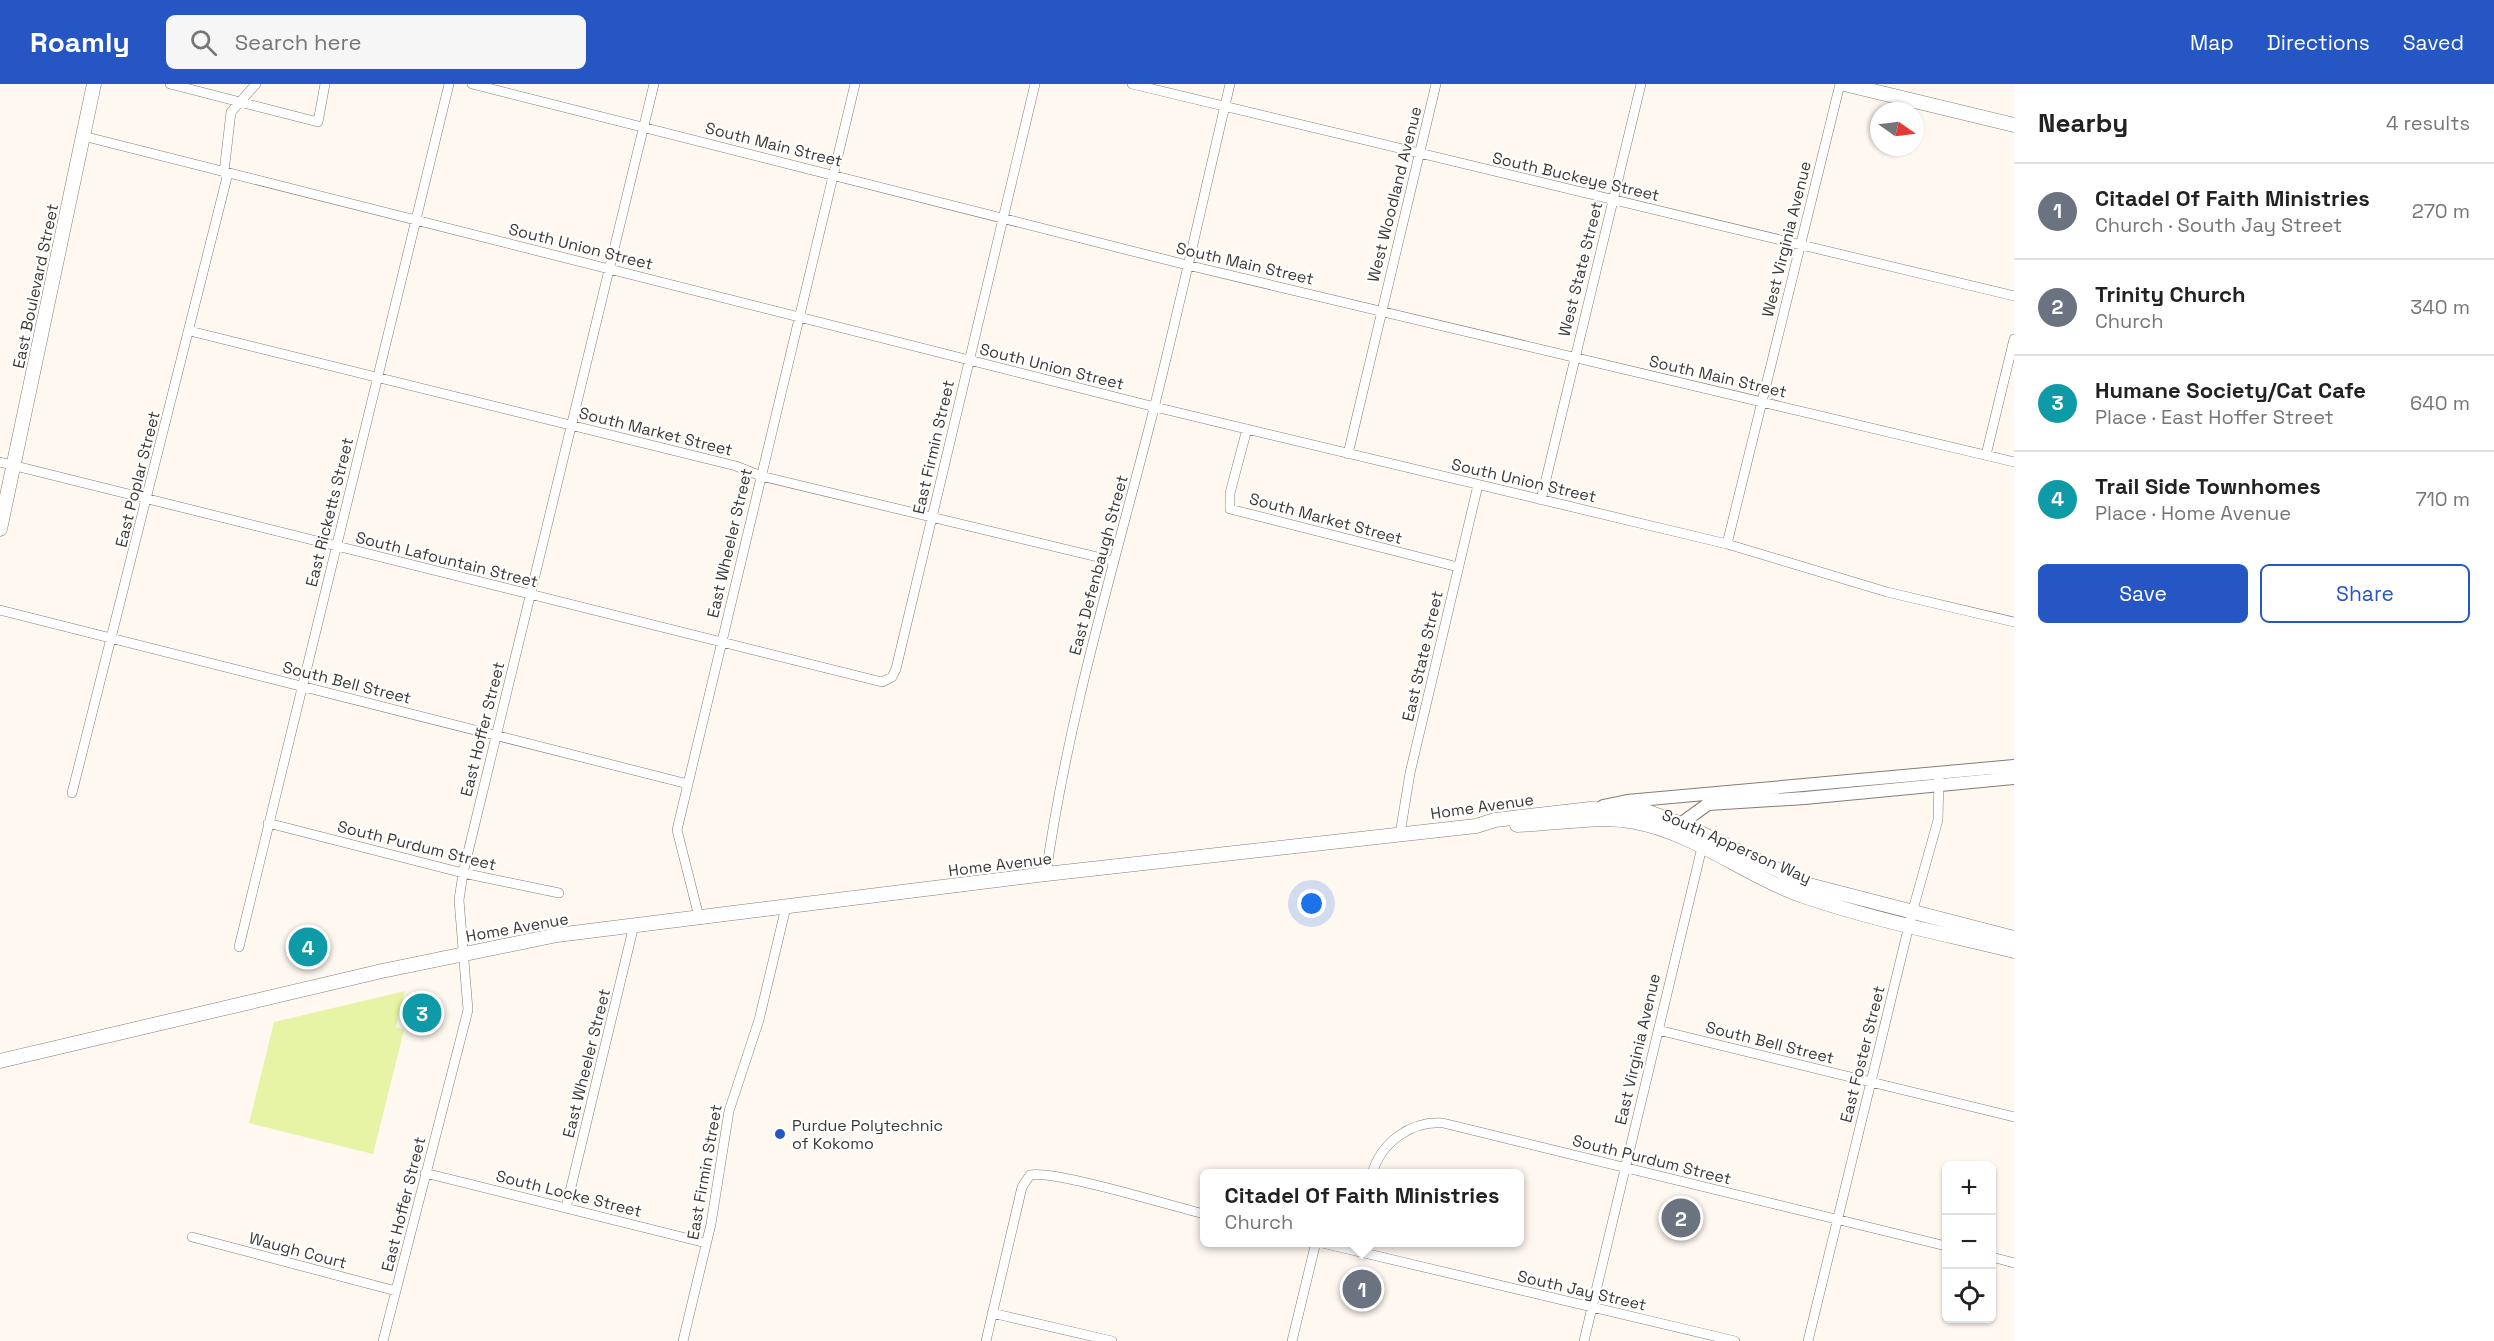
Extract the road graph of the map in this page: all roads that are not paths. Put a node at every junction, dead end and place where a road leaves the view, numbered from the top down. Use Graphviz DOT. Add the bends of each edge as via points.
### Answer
graph roads {
  1 [pos="94,84"];
  2 [pos="170,84"];
  3 [pos="256,84"];
  4 [pos="325,84"];
  5 [pos="449,84"];
  6 [pos="472,84"];
  7 [pos="654,84"];
  8 [pos="855,84"];
  9 [pos="1035,84"];
  10 [pos="1132,84"];
  11 [pos="1230,84"];
  12 [pos="1436,84"];
  13 [pos="1641,84"];
  14 [pos="1842,84"];
  15 [pos="240,101"];
  16 [pos="1225,107"];
  17 [pos="2014,125"];
  18 [pos="642,126"];
  19 [pos="83,136"];
  20 [pos="1420,154"];
  21 [pos="224,172"];
  22 [pos="834,175"];
  23 [pos="1612,199"];
  24 [pos="1005,218"];
  25 [pos="416,220"];
  26 [pos="1800,244"];
  27 [pos="1187,265"];
  28 [pos="608,269"];
  29 [pos="2014,296"];
  30 [pos="1381,310"];
  31 [pos="799,316"];
  32 [pos="190,331"];
  33 [pos="2014,339"];
  34 [pos="1574,357"];
  35 [pos="970,360"];
  36 [pos="376,377"];
  37 [pos="1763,402"];
  38 [pos="1154,407"];
  39 [pos="570,425"];
  40 [pos="1247,429"];
  41 [pos="1348,454"];
  42 [pos="1986,455"];
  43 [pos="0,462"];
  44 [pos="2014,462"];
  45 [pos="15,466"];
  46 [pos="761,476"];
  47 [pos="1478,485"];
  48 [pos="148,499"];
  49 [pos="1541,500"];
  50 [pos="932,518"];
  51 [pos="0,529"];
  52 [pos="1727,544"];
  53 [pos="337,546"];
  54 [pos="1114,561"];
  55 [pos="1458,567"];
  56 [pos="530,595"];
  57 [pos="0,610"];
  58 [pos="2014,622"];
  59 [pos="111,639"];
  60 [pos="722,642"];
  61 [pos="887,681"];
  62 [pos="302,686"];
  63 [pos="497,735"];
  64 [pos="2014,766"];
  65 [pos="2014,778"];
  66 [pos="1939,779"];
  67 [pos="688,784"];
  68 [pos="72,793"];
  69 [pos="1590,809"];
  70 [pos="268,823"];
  71 [pos="1476,826"];
  72 [pos="1675,828"];
  73 [pos="1400,834"];
  74 [pos="1703,842"];
  75 [pos="464,873"];
  76 [pos="1046,874"];
  77 [pos="560,893"];
  78 [pos="786,907"];
  79 [pos="699,917"];
  80 [pos="1910,919"];
  81 [pos="634,925"];
  82 [pos="2014,938"];
  83 [pos="238,946"];
  84 [pos="2014,951"];
  85 [pos="461,954"];
  86 [pos="1658,1030"];
  87 [pos="0,1061"];
  88 [pos="1870,1082"];
  89 [pos="2014,1117"];
  90 [pos="1623,1168"];
  91 [pos="1373,1169"];
  92 [pos="425,1173"];
  93 [pos="566,1208"];
  94 [pos="1200,1213"];
  95 [pos="1838,1220"];
  96 [pos="192,1237"];
  97 [pos="706,1243"];
  98 [pos="1942,1245"];
  99 [pos="1316,1247"];
  100 [pos="1356,1247"];
  101 [pos="1996,1258"];
  102 [pos="2014,1263"];
  103 [pos="396,1291"];
  104 [pos="1591,1307"];
  105 [pos="992,1313"];
  106 [pos="383,1341"];
  107 [pos="683,1341"];
  108 [pos="986,1341"];
  109 [pos="1112,1341"];
  110 [pos="1292,1341"];
  111 [pos="1584,1341"];
  112 [pos="1735,1341"];
  113 [pos="1808,1341"];
  1 -- 19 [label="main road, East Boulevard Street"];
  2 -- 15 [label="street"];
  3 -- 15 [label="street, East Poplar Street"];
  4 -- 15 [label="street" via="318,122"];
  5 -- 25 [label="street, East Ricketts Street"];
  6 -- 18 [label="street, South Main Street"];
  7 -- 18 [label="street, East Hoffer Street"];
  8 -- 22 [label="street, East Wheeler Street"];
  9 -- 24 [label="street, East Firmin Street"];
  10 -- 16 [label="street, South Buckeye Street"];
  11 -- 16 [label="street, East Defenbaugh Street"];
  12 -- 20 [label="street, West Woodland Avenue"];
  13 -- 23 [label="street, West State Street"];
  14 -- 17 [label="main road"];
  14 -- 26 [label="street, West Virginia Avenue"];
  15 -- 21 [label="street, East Poplar Street" via="231,112 228,125"];
  16 -- 20 [label="street, South Buckeye Street"];
  16 -- 27 [label="street, East Defenbaugh Street"];
  18 -- 22 [label="street, South Main Street"];
  18 -- 28 [label="street, East Hoffer Street"];
  19 -- 21 [label="street, South Union Street"];
  19 -- 45 [label="main road, East Boulevard Street"];
  20 -- 23 [label="street, South Buckeye Street"];
  20 -- 30 [label="street, West Woodland Avenue"];
  21 -- 25 [label="street, South Union Street"];
  21 -- 32 [label="street, East Poplar Street" via="227,177"];
  22 -- 24 [label="street, South Main Street"];
  22 -- 31 [label="street, East Wheeler Street"];
  23 -- 26 [label="street, South Buckeye Street"];
  23 -- 34 [label="street, West State Street"];
  24 -- 27 [label="street, South Main Street"];
  24 -- 35 [label="street, East Firmin Street"];
  25 -- 28 [label="street, South Union Street"];
  25 -- 36 [label="street, East Ricketts Street"];
  26 -- 29 [label="street, South Buckeye Street"];
  26 -- 37 [label="street, West Virginia Avenue"];
  27 -- 30 [label="street, South Main Street"];
  27 -- 38 [label="street, East Defenbaugh Street"];
  28 -- 31 [label="street, South Union Street"];
  28 -- 39 [label="street, East Hoffer Street"];
  30 -- 34 [label="street, South Main Street"];
  30 -- 41 [label="street, West Woodland Avenue"];
  31 -- 35 [label="street, South Union Street"];
  31 -- 46 [label="street, East Wheeler Street"];
  32 -- 36 [label="street, South Market Street"];
  32 -- 48 [label="street, East Poplar Street"];
  33 -- 42 [label="street"];
  34 -- 37 [label="street, South Main Street"];
  34 -- 49 [label="street"];
  35 -- 38 [label="street, South Union Street"];
  35 -- 50 [label="street, East Firmin Street"];
  36 -- 39 [label="street, South Market Street"];
  36 -- 53 [label="street, East Ricketts Street"];
  37 -- 42 [label="street, South Main Street"];
  37 -- 52 [label="street"];
  38 -- 40 [label="street, South Union Street"];
  38 -- 54 [label="street, East Defenbaugh Street"];
  39 -- 46 [label="street, South Market Street" via="736,466"];
  39 -- 56 [label="street, East Hoffer Street"];
  40 -- 41 [label="street, South Union Street"];
  40 -- 55 [label="street, South Market Street" via="1230,493 1230,508"];
  41 -- 47 [label="street, South Union Street"];
  42 -- 44 [label="street, South Main Street"];
  43 -- 45 [label="street, South Lafountain Street"];
  45 -- 48 [label="street, South Lafountain Street"];
  45 -- 51 [label="main road, East Boulevard Street"];
  46 -- 50 [label="street, South Market Street"];
  46 -- 60 [label="street, East Wheeler Street"];
  47 -- 49 [label="street, South Union Street"];
  47 -- 55 [label="street, East State Street"];
  48 -- 53 [label="street, South Lafountain Street"];
  48 -- 59 [label="street, East Poplar Street"];
  49 -- 52 [label="street, South Union Street"];
  50 -- 54 [label="street, South Market Street"];
  50 -- 61 [label="street, East Firmin Street" via="896,669"];
  52 -- 58 [label="street, South Union Street" via="1887,592"];
  53 -- 56 [label="street, South Lafountain Street"];
  53 -- 62 [label="street, East Ricketts Street"];
  54 -- 76 [label="street, East Defenbaugh Street" via="1090,652"];
  55 -- 73 [label="street, East State Street" via="1410,773"];
  56 -- 60 [label="street, South Lafountain Street"];
  56 -- 63 [label="street, East Hoffer Street"];
  57 -- 59 [label="street, South Bell Street"];
  59 -- 62 [label="street, South Bell Street"];
  59 -- 68 [label="street, East Poplar Street"];
  60 -- 61 [label="street, South Lafountain Street"];
  60 -- 67 [label="street, East Wheeler Street"];
  62 -- 63 [label="street, South Bell Street"];
  62 -- 70 [label="street, East Ricketts Street"];
  63 -- 67 [label="street, South Bell Street"];
  63 -- 75 [label="street, East Hoffer Street"];
  64 -- 66 [label="street, Home Avenue"];
  65 -- 66 [label="street, Home Avenue"];
  66 -- 69 [label="street, Home Avenue" via="1627,801"];
  66 -- 72 [label="street, Home Avenue" via="1817,797 1708,804"];
  66 -- 80 [label="street, East Foster Street" via="1938,820"];
  67 -- 79 [label="street, East Wheeler Street" via="677,830"];
  69 -- 71 [label="main road, Home Avenue" via="1495,820"];
  69 -- 72 [label="main road, South Apperson Way" via="1646,811"];
  70 -- 75 [label="street, South Purdum Street"];
  70 -- 83 [label="street, East Ricketts Street"];
  71 -- 72 [label="main road, South Apperson Way" via="1622,820"];
  71 -- 73 [label="main road, Home Avenue"];
  72 -- 74 [label="main road, South Apperson Way"];
  73 -- 76 [label="main road, Home Avenue"];
  74 -- 80 [label="main road, South Apperson Way" via="1809,885"];
  74 -- 86 [label="street, East Virginia Avenue"];
  75 -- 77 [label="street, South Purdum Street"];
  75 -- 85 [label="street, East Hoffer Street" via="459,900"];
  76 -- 78 [label="main road, Home Avenue"];
  78 -- 79 [label="main road, Home Avenue"];
  78 -- 97 [label="street, East Firmin Street" via="759,1020 729,1111"];
  79 -- 81 [label="main road, Home Avenue"];
  80 -- 82 [label="main road, South Apperson Way"];
  80 -- 84 [label="main road, South Apperson Way"];
  80 -- 88 [label="street, East Foster Street"];
  81 -- 85 [label="main road, Home Avenue"];
  81 -- 93 [label="street, East Wheeler Street"];
  85 -- 87 [label="main road, Home Avenue"];
  85 -- 92 [label="street, East Hoffer Street" via="468,1010"];
  86 -- 88 [label="street, South Bell Street"];
  86 -- 90 [label="street, East Virginia Avenue"];
  88 -- 89 [label="street, South Bell Street"];
  88 -- 95 [label="street, East Foster Street"];
  90 -- 91 [label="street, South Purdum Street" via="1427,1122 1392,1140"];
  90 -- 95 [label="street, South Purdum Street"];
  90 -- 104 [label="street, East Virginia Avenue"];
  92 -- 93 [label="street, South Locke Street"];
  92 -- 103 [label="street, East Hoffer Street"];
  93 -- 97 [label="street, South Locke Street"];
  94 -- 105 [label="street" via="1038,1173 1030,1175 1022,1187"];
  95 -- 98 [label="street, South Purdum Street"];
  95 -- 113 [label="street, East Foster Street"];
  96 -- 103 [label="street, Waugh Court"];
  97 -- 107 [label="street, East Firmin Street"];
  99 -- 110 [label="street"];
  100 -- 104 [label="street, South Jay Street"];
  101 -- 102 [label="street"];
  103 -- 106 [label="street, East Hoffer Street"];
  104 -- 111 [label="street, East Virginia Avenue"];
  104 -- 112 [label="street, South Jay Street"];
  105 -- 108 [label="street"];
  105 -- 109 [label="street"];
}
